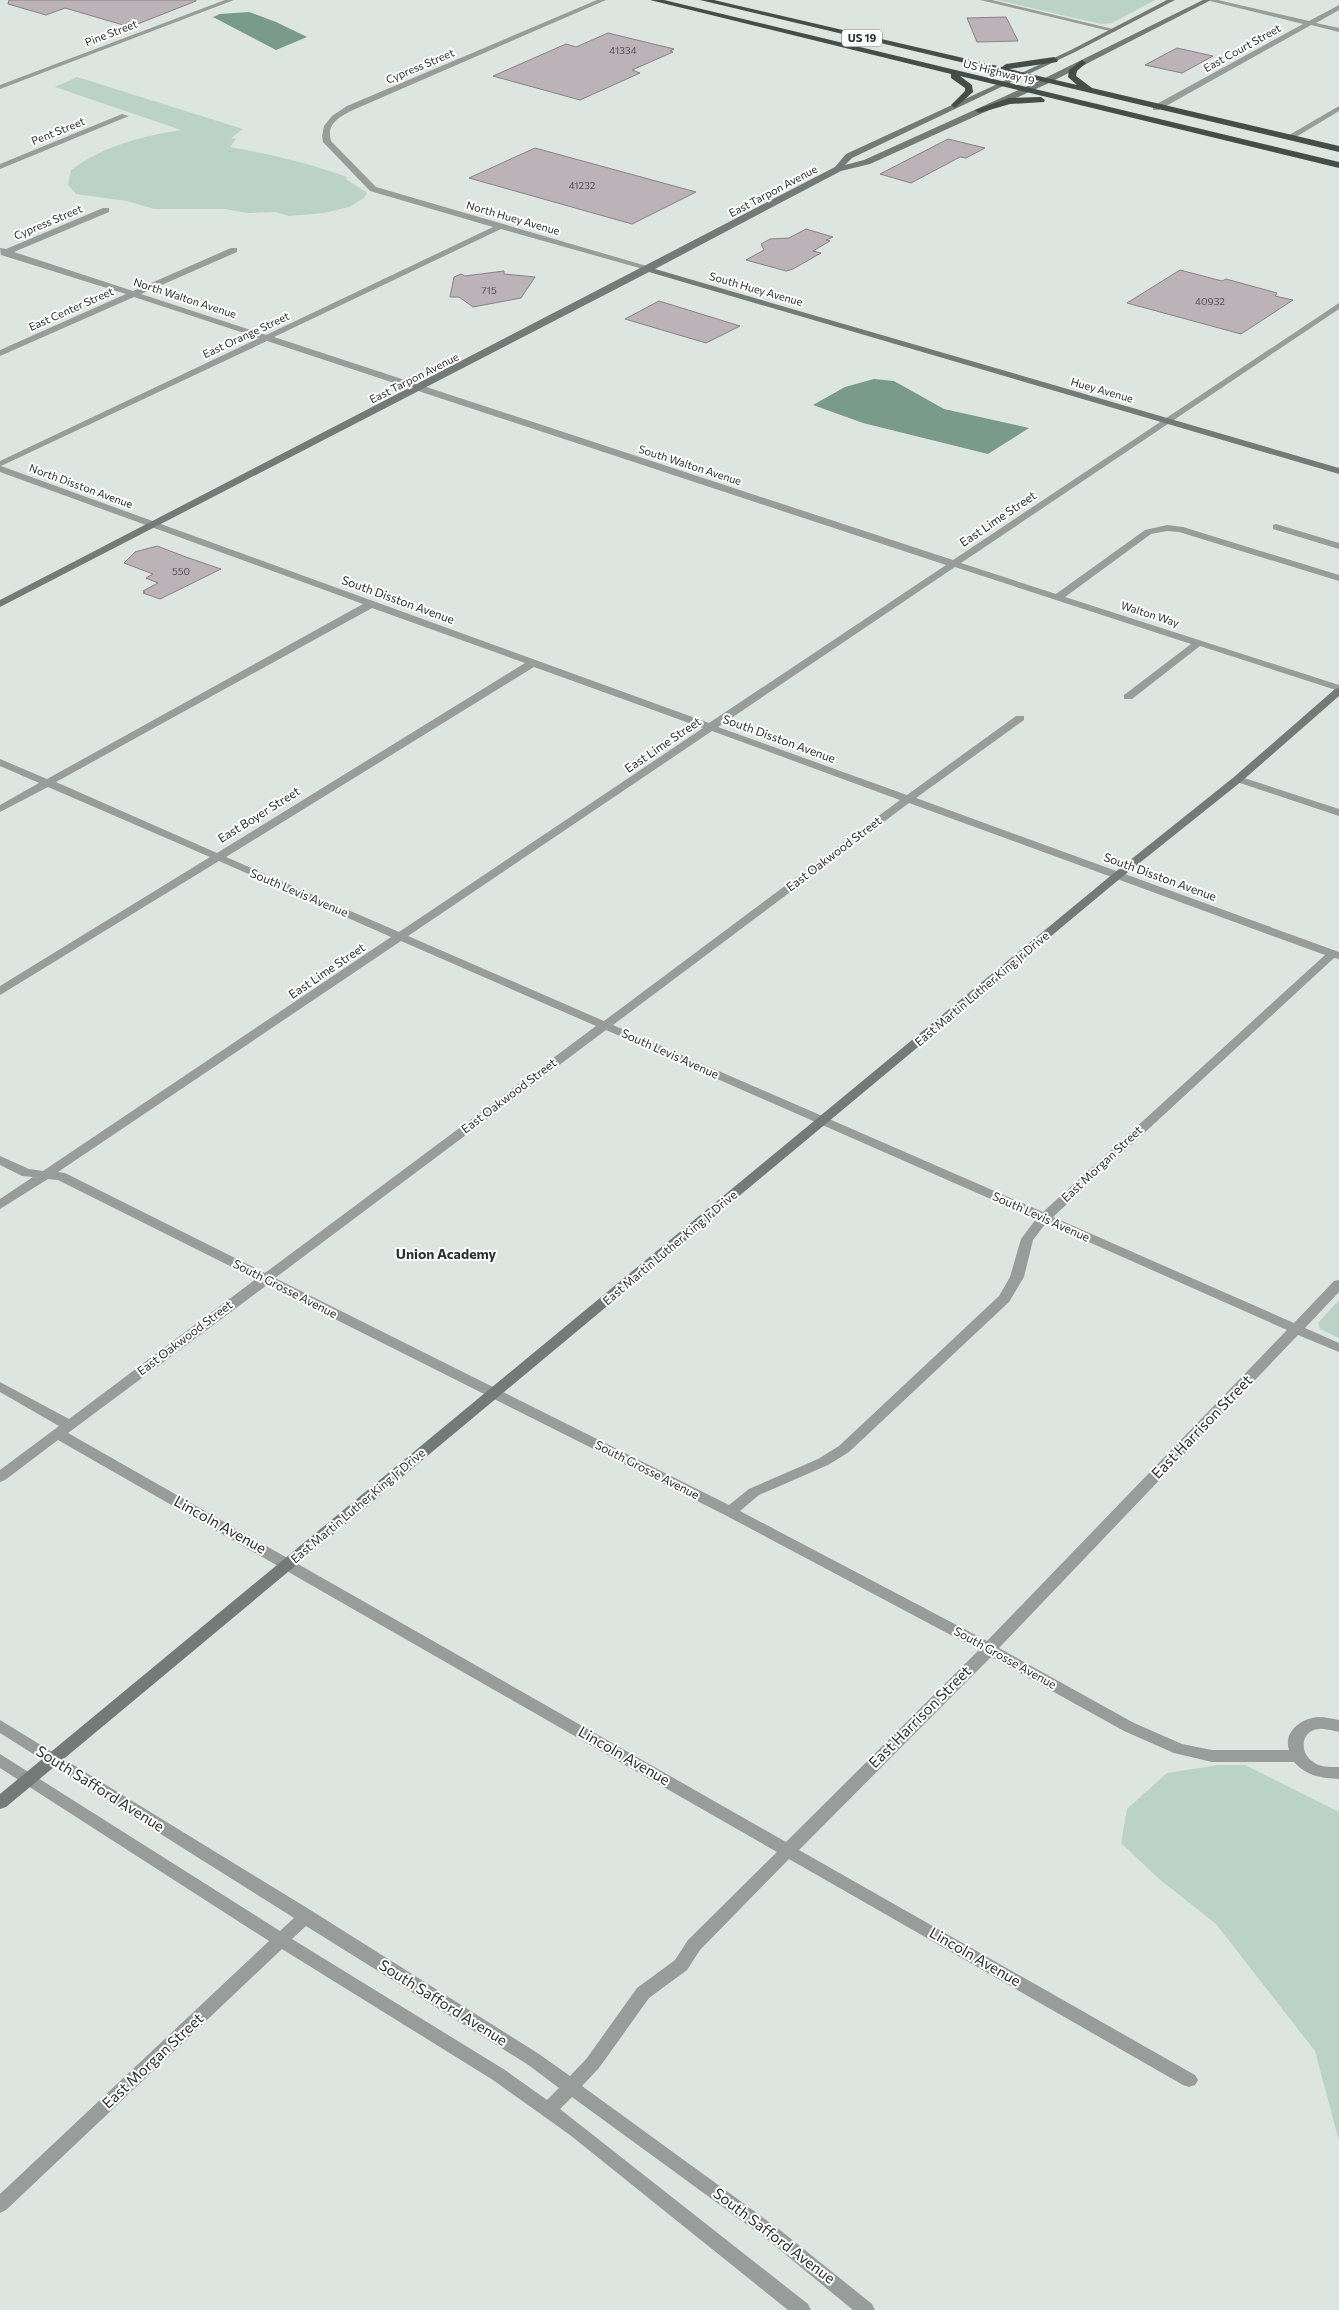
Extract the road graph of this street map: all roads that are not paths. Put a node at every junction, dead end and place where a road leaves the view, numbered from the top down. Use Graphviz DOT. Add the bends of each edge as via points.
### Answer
graph roads {
  1 [pos="231,0"];
  2 [pos="603,0"];
  3 [pos="654,0"];
  4 [pos="704,0"];
  5 [pos="983,0"];
  6 [pos="1172,0"];
  7 [pos="1209,0"];
  8 [pos="1195,4"];
  9 [pos="1339,7"];
  10 [pos="1310,23"];
  11 [pos="1114,30"];
  12 [pos="1339,30"];
  13 [pos="1054,60"];
  14 [pos="1082,62"];
  15 [pos="974,64"];
  16 [pos="946,71"];
  17 [pos="1020,75"];
  18 [pos="0,79"];
  19 [pos="1046,81"];
  20 [pos="12,83"];
  21 [pos="1000,84"];
  22 [pos="0,88"];
  23 [pos="1025,90"];
  24 [pos="1094,93"];
  25 [pos="1079,103"];
  26 [pos="955,105"];
  27 [pos="1156,108"];
  28 [pos="1339,108"];
  29 [pos="979,110"];
  30 [pos="125,116"];
  31 [pos="1288,138"];
  32 [pos="1339,149"];
  33 [pos="1339,165"];
  34 [pos="0,167"];
  35 [pos="838,169"];
  36 [pos="373,188"];
  37 [pos="106,210"];
  38 [pos="501,226"];
  39 [pos="234,250"];
  40 [pos="2,252"];
  41 [pos="648,269"];
  42 [pos="134,294"];
  43 [pos="1339,305"];
  44 [pos="859,331"];
  45 [pos="267,337"];
  46 [pos="0,353"];
  47 [pos="419,388"];
  48 [pos="1166,421"];
  49 [pos="0,464"];
  50 [pos="0,469"];
  51 [pos="1339,472"];
  52 [pos="154,524"];
  53 [pos="1276,527"];
  54 [pos="1339,546"];
  55 [pos="954,564"];
  56 [pos="1339,578"];
  57 [pos="1058,597"];
  58 [pos="0,604"];
  59 [pos="370,604"];
  60 [pos="1199,642"];
  61 [pos="533,663"];
  62 [pos="1339,689"];
  63 [pos="1128,697"];
  64 [pos="1020,718"];
  65 [pos="712,727"];
  66 [pos="0,762"];
  67 [pos="1238,779"];
  68 [pos="46,783"];
  69 [pos="908,799"];
  70 [pos="0,809"];
  71 [pos="1339,813"];
  72 [pos="217,857"];
  73 [pos="1118,875"];
  74 [pos="401,937"];
  75 [pos="1335,955"];
  76 [pos="0,991"];
  77 [pos="604,1026"];
  78 [pos="823,1121"];
  79 [pos="0,1160"];
  80 [pos="46,1175"];
  81 [pos="0,1205"];
  82 [pos="1044,1218"];
  83 [pos="265,1279"];
  84 [pos="1339,1284"];
  85 [pos="1295,1329"];
  86 [pos="1339,1348"];
  87 [pos="0,1386"];
  88 [pos="494,1393"];
  89 [pos="63,1429"];
  90 [pos="0,1477"];
  91 [pos="730,1512"];
  92 [pos="288,1564"];
  93 [pos="989,1649"];
  94 [pos="0,1726"];
  95 [pos="1339,1726"];
  96 [pos="1297,1756"];
  97 [pos="0,1760"];
  98 [pos="53,1760"];
  99 [pos="1339,1773"];
  100 [pos="29,1779"];
  101 [pos="0,1803"];
  102 [pos="788,1851"];
  103 [pos="306,1916"];
  104 [pos="281,1940"];
  105 [pos="1189,2080"];
  106 [pos="570,2087"];
  107 [pos="549,2110"];
  108 [pos="0,2205"];
  109 [pos="802,2310"];
  110 [pos="866,2310"];
  1 -- 20 [label="street, Pine Street"];
  2 -- 36 [label="street, Cypress Street" via="334,117 326,128 327,142"];
  3 -- 16 [label="highway, US Highway 19 / US 19"];
  4 -- 15 [label="highway, US Highway 19 / US 19"];
  5 -- 11 [label="street"];
  6 -- 11 [label="main road, East Tarpon Avenue"];
  7 -- 8 [label="main road, East Tarpon Avenue"];
  7 -- 10 [label="street"];
  8 -- 14 [label="main road, East Tarpon Avenue"];
  9 -- 10 [label="street, East Court Street"];
  10 -- 12 [label="street"];
  10 -- 27 [label="street, East Court Street"];
  11 -- 13 [label="main road, East Tarpon Avenue"];
  13 -- 15 [label="highway" via="1018,66"];
  13 -- 17 [label="main road, East Tarpon Avenue"];
  14 -- 19 [label="main road, East Tarpon Avenue"];
  14 -- 24 [label="highway" via="1072,77"];
  15 -- 17 [label="highway, US Highway 19 / US 19"];
  16 -- 21 [label="highway, US Highway 19 / US 19"];
  16 -- 26 [label="highway" via="969,87 969,92"];
  17 -- 19 [label="highway, US Highway 19 / US 19"];
  17 -- 21 [label="main road, East Tarpon Avenue"];
  18 -- 20 [label="street"];
  19 -- 23 [label="main road, East Tarpon Avenue"];
  19 -- 24 [label="highway, US Highway 19 / US 19"];
  20 -- 22 [label="street, Pine Street"];
  21 -- 23 [label="highway, US Highway 19 / US 19"];
  21 -- 26 [label="main road, East Tarpon Avenue"];
  23 -- 25 [label="highway, US Highway 19 / US 19"];
  23 -- 29 [label="main road, East Tarpon Avenue"];
  24 -- 27 [label="highway, US Highway 19 / US 19"];
  25 -- 29 [label="highway" via="1021,100"];
  25 -- 33 [label="highway, US Highway 19 / US 19"];
  26 -- 35 [label="main road, East Tarpon Avenue" via="849,156"];
  27 -- 31 [label="highway, US Highway 19 / US 19"];
  28 -- 31 [label="street"];
  29 -- 35 [label="main road, East Tarpon Avenue" via="867,162"];
  30 -- 34 [label="street, Pent Street"];
  31 -- 32 [label="highway, US Highway 19 / US 19"];
  35 -- 41 [label="main road, East Tarpon Avenue"];
  36 -- 38 [label="street, North Huey Avenue"];
  37 -- 40 [label="street, Cypress Street"];
  38 -- 41 [label="street, North Huey Avenue"];
  38 -- 45 [label="street, East Orange Street"];
  39 -- 42 [label="street, East Center Street"];
  40 -- 42 [label="street, North Walton Avenue"];
  41 -- 44 [label="main road, South Huey Avenue"];
  41 -- 47 [label="main road, East Tarpon Avenue"];
  42 -- 45 [label="street, North Walton Avenue"];
  42 -- 46 [label="street, East Center Street"];
  43 -- 48 [label="street, East Lime Street"];
  44 -- 48 [label="main road, Huey Avenue"];
  45 -- 47 [label="street, North Walton Avenue"];
  45 -- 49 [label="street, East Orange Street"];
  47 -- 52 [label="main road, East Tarpon Avenue"];
  47 -- 55 [label="street, South Walton Avenue"];
  48 -- 51 [label="main road, Huey Avenue"];
  48 -- 55 [label="street, East Lime Street"];
  50 -- 52 [label="street, North Disston Avenue"];
  52 -- 58 [label="main road, East Tarpon Avenue"];
  52 -- 59 [label="street, South Disston Avenue"];
  53 -- 54 [label="street"];
  55 -- 57 [label="street, Walton Way"];
  55 -- 65 [label="street, East Lime Street"];
  56 -- 57 [label="street" via="1168,528 1148,532"];
  57 -- 60 [label="street, Walton Way"];
  59 -- 61 [label="street, South Disston Avenue"];
  59 -- 68 [label="street"];
  60 -- 62 [label="street, Walton Way"];
  60 -- 63 [label="street"];
  61 -- 65 [label="street, South Disston Avenue"];
  61 -- 72 [label="street, East Boyer Street"];
  62 -- 67 [label="main road, East Martin Luther King Jr Drive"];
  64 -- 69 [label="street, East Oakwood Street"];
  65 -- 69 [label="street, South Disston Avenue"];
  65 -- 74 [label="street, East Lime Street"];
  66 -- 68 [label="street, South Levis Avenue"];
  67 -- 71 [label="street"];
  67 -- 73 [label="main road, East Martin Luther King Jr Drive"];
  68 -- 70 [label="street"];
  68 -- 72 [label="street, South Levis Avenue"];
  69 -- 73 [label="street, South Disston Avenue"];
  69 -- 77 [label="street, East Oakwood Street"];
  72 -- 74 [label="street, South Levis Avenue"];
  72 -- 76 [label="street, East Boyer Street"];
  73 -- 75 [label="street, South Disston Avenue"];
  73 -- 78 [label="main road, East Martin Luther King Jr Drive"];
  74 -- 77 [label="street, South Levis Avenue"];
  74 -- 80 [label="street, East Lime Street"];
  75 -- 82 [label="street, East Morgan Street"];
  77 -- 78 [label="street, South Levis Avenue"];
  77 -- 83 [label="street, East Oakwood Street"];
  78 -- 82 [label="street, South Levis Avenue"];
  78 -- 88 [label="main road, East Martin Luther King Jr Drive"];
  79 -- 80 [label="street, South Grosse Avenue" via="26,1173"];
  80 -- 81 [label="street, East Lime Street"];
  80 -- 83 [label="street, South Grosse Avenue" via="60,1176"];
  82 -- 85 [label="street, South Levis Avenue"];
  82 -- 91 [label="street, East Morgan Street" via="1027,1239 1012,1289 844,1449 823,1462 754,1492"];
  83 -- 88 [label="street, South Grosse Avenue"];
  83 -- 89 [label="street, East Oakwood Street"];
  84 -- 85 [label="street, East Harrison Street"];
  85 -- 86 [label="street, South Levis Avenue"];
  85 -- 93 [label="street, East Harrison Street"];
  87 -- 89 [label="street, Lincoln Avenue"];
  88 -- 91 [label="street, South Grosse Avenue"];
  88 -- 92 [label="main road, East Martin Luther King Jr Drive"];
  89 -- 90 [label="street, East Oakwood Street"];
  89 -- 92 [label="street, Lincoln Avenue"];
  91 -- 93 [label="street, South Grosse Avenue"];
  92 -- 98 [label="main road, East Martin Luther King Jr Drive"];
  92 -- 102 [label="street, Lincoln Avenue"];
  93 -- 96 [label="street, South Grosse Avenue" via="1129,1727 1179,1749 1212,1756"];
  93 -- 102 [label="street, East Harrison Street"];
  94 -- 98 [label="street, South Safford Avenue"];
  95 -- 96 [label="street" via="1319,1723 1300,1731 1295,1738"];
  96 -- 99 [label="street" via="1312,1769"];
  97 -- 100 [label="street"];
  98 -- 100 [label="main road, East Martin Luther King Jr Drive"];
  98 -- 103 [label="street, South Safford Avenue"];
  100 -- 101 [label="main road, East Martin Luther King Jr Drive"];
  100 -- 104 [label="street"];
  102 -- 105 [label="street, Lincoln Avenue"];
  102 -- 106 [label="street, East Harrison Street" via="694,1945 680,1965 643,1994 593,2063"];
  103 -- 104 [label="street, East Morgan Street"];
  103 -- 106 [label="street, South Safford Avenue" via="532,2059"];
  104 -- 107 [label="street" via="499,2075"];
  104 -- 108 [label="street, East Morgan Street"];
  106 -- 107 [label="street, East Harrison Street"];
  106 -- 110 [label="street, South Safford Avenue" via="766,2229"];
  107 -- 109 [label="street"];
}
